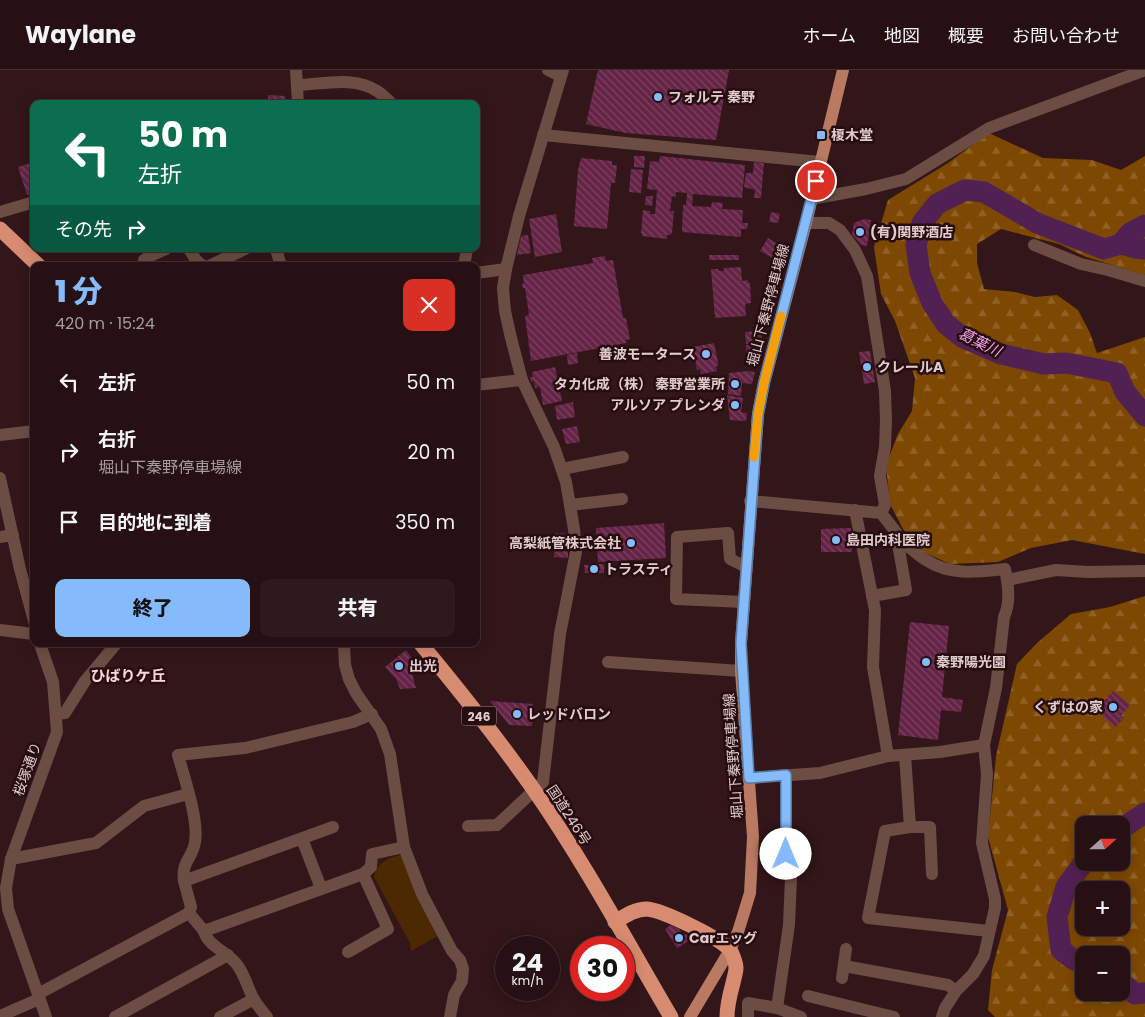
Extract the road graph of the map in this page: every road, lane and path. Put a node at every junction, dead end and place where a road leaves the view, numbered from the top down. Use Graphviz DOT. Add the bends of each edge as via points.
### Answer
graph roads {
  1 [pos="296,70"];
  2 [pos="548,70"];
  3 [pos="843,70"];
  4 [pos="1145,70"];
  5 [pos="561,73"];
  6 [pos="298,85"];
  7 [pos="298,100"];
  8 [pos="388,100"];
  9 [pos="543,135"];
  10 [pos="820,162"];
  11 [pos="811,199"];
  12 [pos="30,203"];
  13 [pos="0,212"];
  14 [pos="806,223"];
  15 [pos="0,229"];
  16 [pos="1034,245"];
  17 [pos="159,252"];
  18 [pos="191,252"];
  19 [pos="239,252"];
  20 [pos="35,262"];
  21 [pos="144,262"];
  22 [pos="198,262"];
  23 [pos="217,262"];
  24 [pos="506,270"];
  25 [pos="480,273"];
  26 [pos="1145,281"];
  27 [pos="522,380"];
  28 [pos="480,385"];
  29 [pos="30,431"];
  30 [pos="0,435"];
  31 [pos="623,457"];
  32 [pos="562,469"];
  33 [pos="0,478"];
  34 [pos="622,499"];
  35 [pos="750,501"];
  36 [pos="570,505"];
  37 [pos="855,510"];
  38 [pos="882,513"];
  39 [pos="6,536"];
  40 [pos="897,540"];
  41 [pos="746,568"];
  42 [pos="1145,571"];
  43 [pos="1007,580"];
  44 [pos="872,596"];
  45 [pos="744,602"];
  46 [pos="30,609"];
  47 [pos="0,630"];
  48 [pos="30,634"];
  49 [pos="41,647"];
  50 [pos="113,647"];
  51 [pos="344,647"];
  52 [pos="423,647"];
  53 [pos="608,662"];
  54 [pos="742,671"];
  55 [pos="56,714"];
  56 [pos="372,714"];
  57 [pos="984,745"];
  58 [pos="904,755"];
  59 [pos="888,756"];
  60 [pos="786,775"];
  61 [pos="749,778"];
  62 [pos="535,791"];
  63 [pos="188,794"];
  64 [pos="468,826"];
  65 [pos="333,827"];
  66 [pos="910,827"];
  67 [pos="302,839"];
  68 [pos="404,847"];
  69 [pos="11,859"];
  70 [pos="363,874"];
  71 [pos="932,874"];
  72 [pos="3,876"];
  73 [pos="184,881"];
  74 [pos="321,888"];
  75 [pos="4,910"];
  76 [pos="190,913"];
  77 [pos="615,922"];
  78 [pos="204,931"];
  79 [pos="989,931"];
  80 [pos="846,949"];
  81 [pos="730,950"];
  82 [pos="347,952"];
  83 [pos="228,955"];
  84 [pos="956,991"];
  85 [pos="38,996"];
  86 [pos="808,996"];
  87 [pos="254,999"];
  88 [pos="777,1008"];
  89 [pos="0,1016"];
  90 [pos="46,1017"];
  91 [pos="115,1017"];
  92 [pos="220,1017"];
  93 [pos="267,1017"];
  94 [pos="450,1017"];
  95 [pos="671,1017"];
  96 [pos="690,1017"];
  97 [pos="727,1017"];
  98 [pos="748,1017"];
  99 [pos="801,1017"];
  100 [pos="894,1017"];
  101 [pos="942,1017"];
  1 -- 6 [label="street"];
  2 -- 5 [label="street"];
  3 -- 10 [label="main road, 堀山下秦野停車場線"];
  4 -- 11 [label="street" via="989,128 906,179"];
  5 -- 9 [label="street"];
  6 -- 7 [label="street"];
  6 -- 8 [label="street" via="348,82 377,90"];
  9 -- 10 [label="street"];
  9 -- 24 [label="street"];
  10 -- 11 [label="main road, 堀山下秦野停車場線"];
  11 -- 14 [label="main road, 堀山下秦野停車場線"];
  12 -- 13 [label="street"];
  14 -- 35 [label="main road, 堀山下秦野停車場線" via="764,383"];
  14 -- 38 [label="street" via="829,222 840,230 855,250 867,276 885,391 885,447 880,476 885,505"];
  15 -- 20 [label="highway"];
  16 -- 26 [label="street" via="1081,264"];
  17 -- 21 [label="street"];
  18 -- 22 [label="street"];
  19 -- 23 [label="street"];
  24 -- 25 [label="street"];
  24 -- 27 [label="street" via="503,288 505,311"];
  27 -- 28 [label="street"];
  27 -- 32 [label="street"];
  29 -- 30 [label="street"];
  31 -- 32 [label="street"];
  32 -- 36 [label="street"];
  33 -- 39 [label="street"];
  34 -- 36 [label="street"];
  35 -- 37 [label="street"];
  35 -- 41 [label="main road, 堀山下秦野停車場線"];
  36 -- 62 [label="street" via="576,552 560,634 545,772 543,782"];
  37 -- 38 [label="street"];
  37 -- 44 [label="street"];
  38 -- 40 [label="street" via="896,532"];
  39 -- 46 [label="street"];
  40 -- 43 [label="street" via="933,565 951,571 1005,569"];
  40 -- 44 [label="street" via="906,590"];
  41 -- 45 [label="main road, 堀山下秦野停車場線"];
  41 -- 45 [label="street" via="730,559 728,533 678,537 676,599"];
  42 -- 43 [label="street" via="1056,570"];
  43 -- 57 [label="street" via="1008,609 1004,616 996,688"];
  44 -- 59 [label="street" via="875,610 873,667"];
  45 -- 54 [label="main road, 堀山下秦野停車場線"];
  47 -- 48 [label="street"];
  49 -- 55 [label="street, 桜塚通り" via="53,682"];
  50 -- 55 [label="street" via="64,713"];
  51 -- 56 [label="street" via="349,679"];
  52 -- 62 [label="highway, 国道246号 / 246"];
  53 -- 54 [label="street"];
  54 -- 61 [label="main road, 堀山下秦野停車場線"];
  55 -- 69 [label="street, 桜塚通り" via="57,732"];
  56 -- 63 [label="street" via="246,748 178,754"];
  56 -- 68 [label="street" via="390,754"];
  57 -- 58 [label="street"];
  57 -- 79 [label="street" via="987,774 982,843 995,899"];
  58 -- 59 [label="street"];
  58 -- 66 [label="street"];
  59 -- 60 [label="street" via="820,773"];
  60 -- 61 [label="street"];
  60 -- 88 [label="street" via="790,906"];
  61 -- 81 [label="main road, 堀山下秦野停車場線" via="754,837 750,893"];
  62 -- 64 [label="street" via="497,825"];
  62 -- 77 [label="highway, 国道246号 / 246"];
  63 -- 69 [label="street" via="144,806 96,842"];
  63 -- 73 [label="street" via="195,842 182,871"];
  65 -- 67 [label="street"];
  66 -- 71 [label="street" via="930,827"];
  66 -- 79 [label="street" via="885,831 868,918"];
  67 -- 73 [label="street"];
  67 -- 74 [label="street"];
  68 -- 70 [label="street" via="372,854 371,867"];
  68 -- 94 [label="street" via="422,894 463,969"];
  69 -- 72 [label="street, 桜塚通り"];
  70 -- 74 [label="street"];
  70 -- 82 [label="street" via="388,929"];
  72 -- 75 [label="street, 桜塚通り" via="6,888"];
  73 -- 76 [label="street"];
  74 -- 78 [label="street"];
  75 -- 85 [label="street, 桜塚通り"];
  76 -- 78 [label="street"];
  76 -- 85 [label="street"];
  77 -- 81 [label="highway" via="641,910 659,912"];
  77 -- 95 [label="highway, 国道246号 / 246"];
  78 -- 83 [label="street" via="210,942"];
  79 -- 84 [label="street" via="984,956 973,974"];
  80 -- 84 [label="street" via="843,972 948,985"];
  81 -- 96 [label="main road, 堀山下秦野停車場線"];
  81 -- 97 [label="highway" via="736,967"];
  83 -- 87 [label="street" via="238,966"];
  83 -- 91 [label="street"];
  84 -- 101 [label="street"];
  85 -- 89 [label="street"];
  85 -- 90 [label="street, 桜塚通り"];
  86 -- 100 [label="street"];
  87 -- 92 [label="street"];
  87 -- 93 [label="street"];
  88 -- 98 [label="street" via="748,1002"];
  88 -- 99 [label="street"];
}
